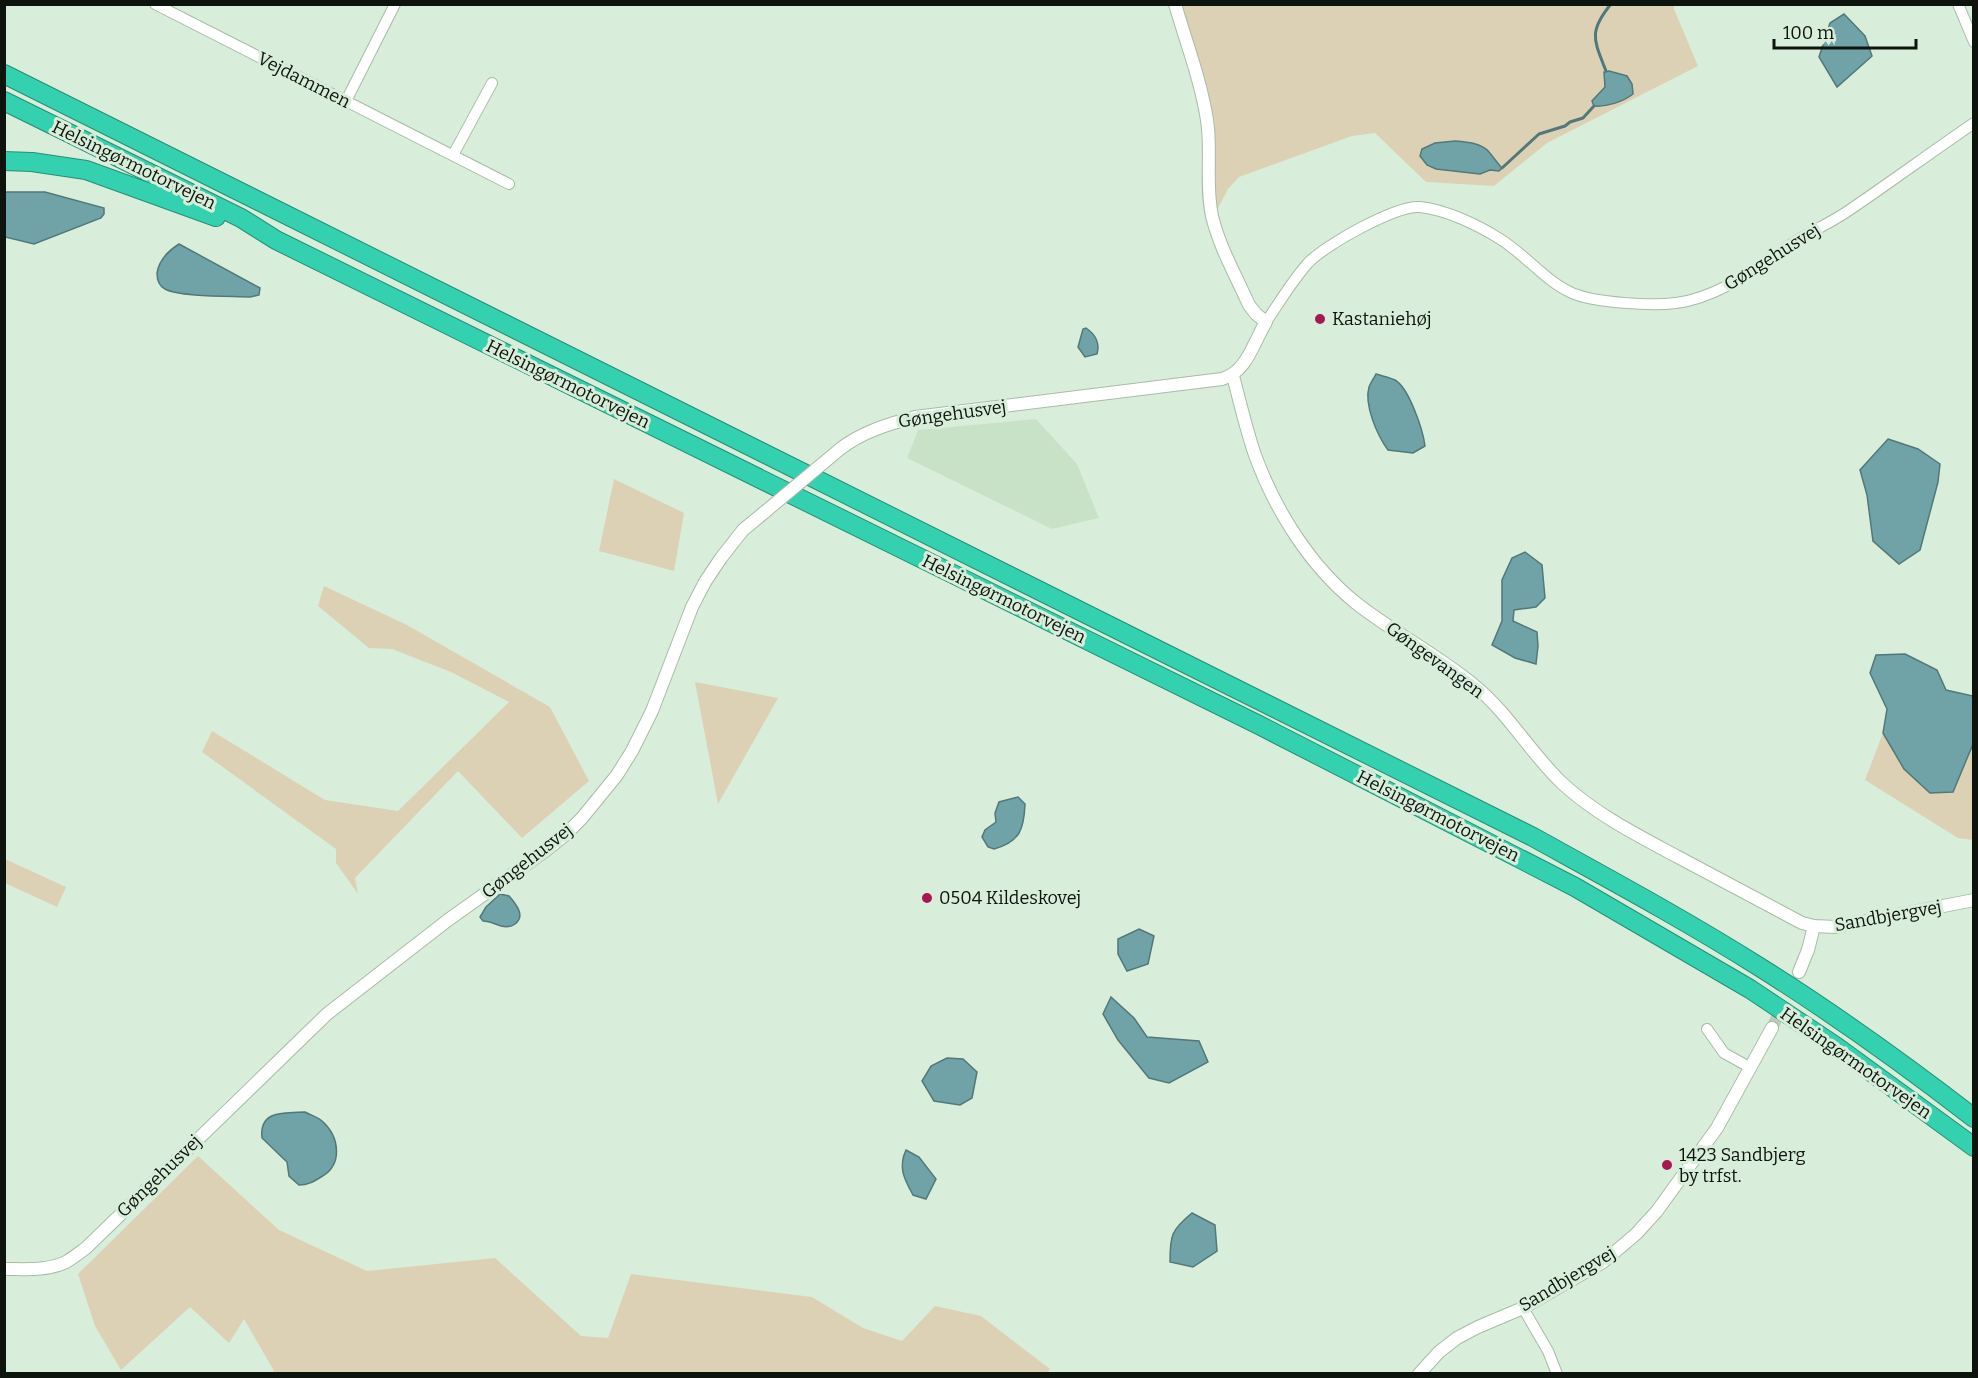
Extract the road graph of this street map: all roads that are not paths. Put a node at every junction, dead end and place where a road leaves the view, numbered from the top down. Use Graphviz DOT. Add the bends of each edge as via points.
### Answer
graph roads {
  1 [pos="155,4"];
  2 [pos="395,4"];
  3 [pos="1175,4"];
  4 [pos="1958,4"];
  5 [pos="1974,42"];
  6 [pos="4,74"];
  7 [pos="492,83"];
  8 [pos="4,101"];
  9 [pos="346,101"];
  10 [pos="1974,123"];
  11 [pos="453,155"];
  12 [pos="4,161"];
  13 [pos="509,184"];
  14 [pos="276,240"];
  15 [pos="1266,322"];
  16 [pos="1233,376"];
  17 [pos="1974,900"];
  18 [pos="1814,926"];
  19 [pos="1799,972"];
  20 [pos="1772,1028"];
  21 [pos="1707,1029"];
  22 [pos="1751,1068"];
  23 [pos="1974,1118"];
  24 [pos="1974,1147"];
  25 [pos="4,1269"];
  26 [pos="1523,1308"];
  27 [pos="1419,1374"];
  28 [pos="1557,1374"];
  1 -- 9 [label="street, Vejdammen"];
  2 -- 9 [label="street"];
  3 -- 15 [label="street" via="1207,119 1209,197 1218,235 1249,305"];
  4 -- 5 [label="street"];
  6 -- 23 [label="highway, Helsingørmotorvejen" via="1533,837 1758,966 1903,1064"];
  7 -- 11 [label="street"];
  8 -- 14 [label="highway, Helsingørmotorvejen" via="241,218"];
  9 -- 11 [label="street, Vejdammen"];
  10 -- 15 [label="street, Gøngehusvej" via="1849,211 1733,283 1701,297 1660,304 1573,294 1497,237 1455,217 1420,207 1384,216 1327,248 1309,262"];
  11 -- 13 [label="street, Vejdammen"];
  12 -- 14 [label="highway" via="86,170"];
  14 -- 24 [label="highway, Helsingørmotorvejen" via="1237,714 1575,887 1750,989"];
  15 -- 16 [label="street, Gøngehusvej" via="1244,365"];
  16 -- 18 [label="street, Gøngevangen" via="1255,454 1270,490 1314,560 1348,595 1477,688 1540,761 1590,806 1626,829"];
  16 -- 25 [label="street, Gøngehusvej, bridge" via="915,417 885,424 840,449 743,530 721,558 692,607 652,711 632,751 604,792 565,835 327,1014 86,1248 66,1262 52,1266"];
  17 -- 18 [label="street, Sandbjergvej" via="1836,927"];
  18 -- 19 [label="street, Sandbjergvej"];
  20 -- 22 [label="street, Sandbjergvej"];
  21 -- 22 [label="street" via="1724,1053"];
  22 -- 26 [label="street, Sandbjergvej" via="1717,1128 1638,1232 1603,1262"];
  26 -- 27 [label="street, Sandbjergvej" via="1457,1338"];
  26 -- 28 [label="street"];
}
